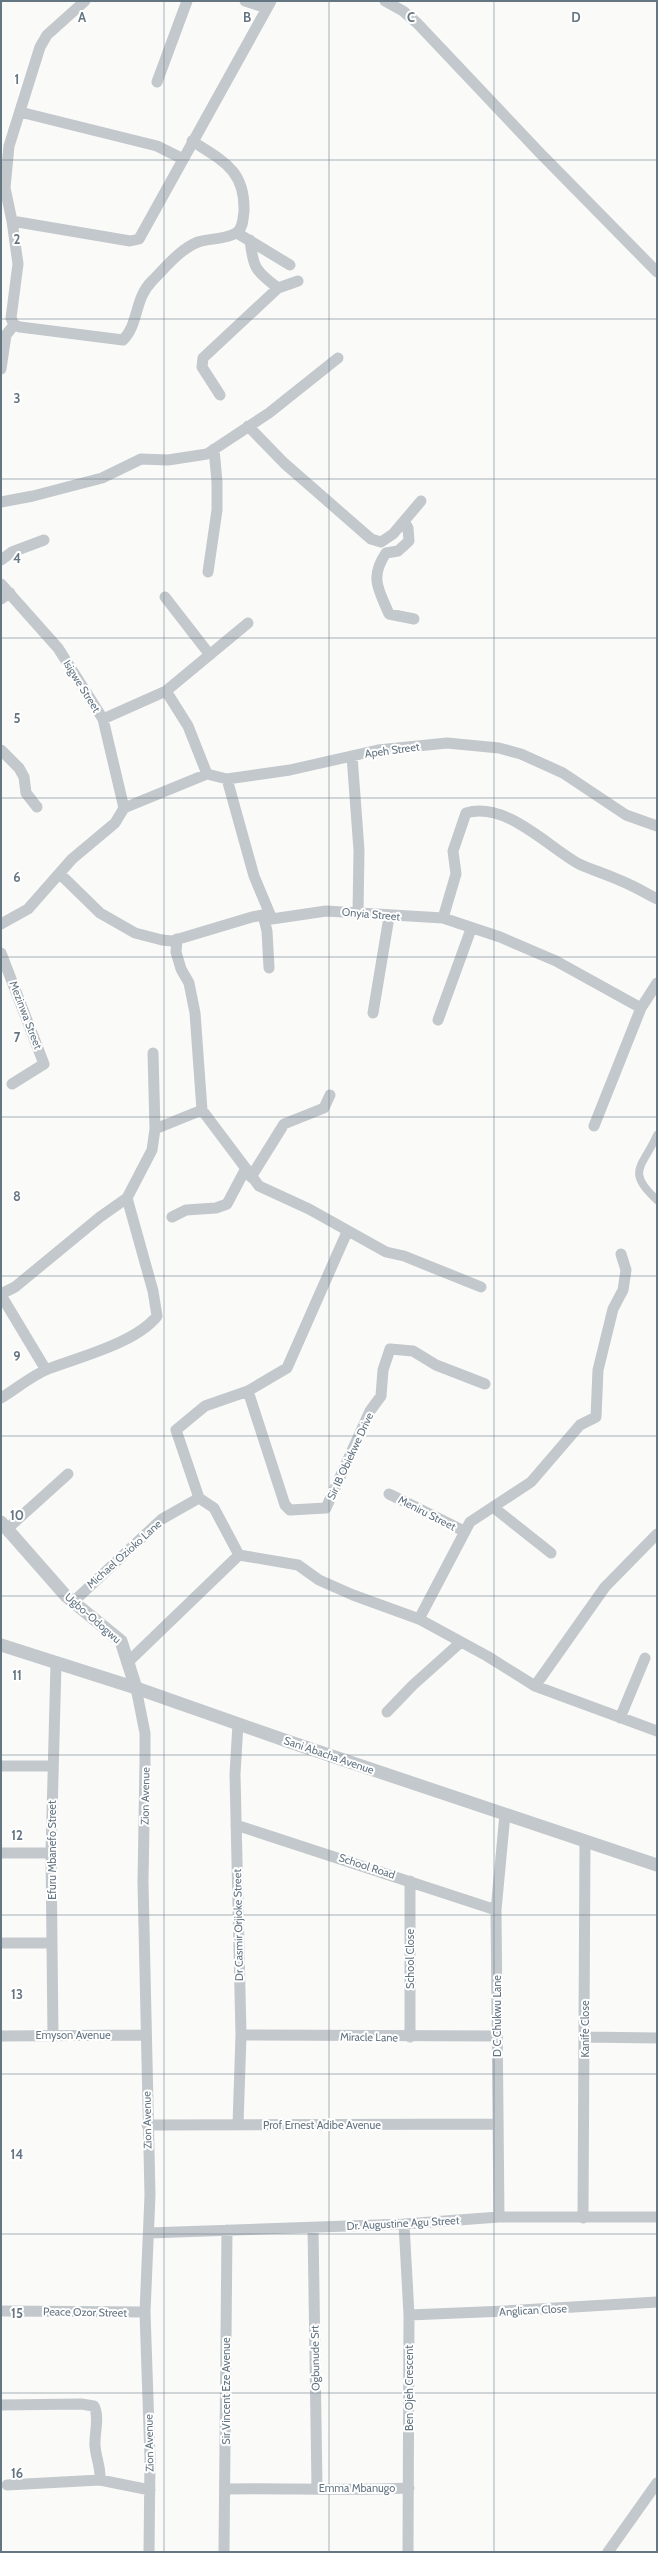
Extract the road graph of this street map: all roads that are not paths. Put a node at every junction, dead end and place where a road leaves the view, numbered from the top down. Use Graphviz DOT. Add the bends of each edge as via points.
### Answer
graph roads {
  1 [pos="85,1"];
  2 [pos="187,1"];
  3 [pos="245,1"];
  4 [pos="385,1"];
  5 [pos="269,4"];
  6 [pos="157,82"];
  7 [pos="20,112"];
  8 [pos="192,141"];
  9 [pos="183,159"];
  10 [pos="12,221"];
  11 [pos="237,233"];
  12 [pos="250,240"];
  13 [pos="290,265"];
  14 [pos="657,272"];
  15 [pos="298,281"];
  16 [pos="278,288"];
  17 [pos="14,325"];
  18 [pos="338,358"];
  19 [pos="1,369"];
  20 [pos="220,395"];
  21 [pos="248,426"];
  22 [pos="214,449"];
  23 [pos="421,501"];
  24 [pos="1,502"];
  25 [pos="404,521"];
  26 [pos="44,540"];
  27 [pos="1,560"];
  28 [pos="208,572"];
  29 [pos="1,584"];
  30 [pos="6,596"];
  31 [pos="165,597"];
  32 [pos="414,619"];
  33 [pos="248,623"];
  34 [pos="210,655"];
  35 [pos="166,691"];
  36 [pos="103,719"];
  37 [pos="1,750"];
  38 [pos="352,756"];
  39 [pos="207,774"];
  40 [pos="227,779"];
  41 [pos="37,807"];
  42 [pos="124,808"];
  43 [pos="654,823"];
  44 [pos="60,874"];
  45 [pos="657,899"];
  46 [pos="358,912"];
  47 [pos="268,917"];
  48 [pos="390,917"];
  49 [pos="443,918"];
  50 [pos="1,924"];
  51 [pos="472,929"];
  52 [pos="177,939"];
  53 [pos="1,953"];
  54 [pos="269,968"];
  55 [pos="657,983"];
  56 [pos="641,1008"];
  57 [pos="373,1013"];
  58 [pos="438,1020"];
  59 [pos="153,1053"];
  60 [pos="12,1084"];
  61 [pos="330,1095"];
  62 [pos="202,1110"];
  63 [pos="594,1126"];
  64 [pos="155,1129"];
  65 [pos="657,1135"];
  66 [pos="248,1173"];
  67 [pos="127,1198"];
  68 [pos="657,1200"];
  69 [pos="172,1217"];
  70 [pos="347,1232"];
  71 [pos="620,1254"];
  72 [pos="481,1287"];
  73 [pos="1,1294"];
  74 [pos="46,1370"];
  75 [pos="485,1384"];
  76 [pos="248,1391"];
  77 [pos="1,1398"];
  78 [pos="68,1474"];
  79 [pos="389,1494"];
  80 [pos="199,1498"];
  81 [pos="493,1507"];
  82 [pos="4,1525"];
  83 [pos="464,1531"];
  84 [pos="657,1534"];
  85 [pos="551,1553"];
  86 [pos="239,1555"];
  87 [pos="73,1602"];
  88 [pos="420,1619"];
  89 [pos="461,1642"];
  90 [pos="1,1645"];
  91 [pos="645,1658"];
  92 [pos="126,1663"];
  93 [pos="56,1664"];
  94 [pos="535,1686"];
  95 [pos="136,1688"];
  96 [pos="387,1712"];
  97 [pos="620,1718"];
  98 [pos="238,1724"];
  99 [pos="657,1731"];
  100 [pos="1,1766"];
  101 [pos="53,1766"];
  102 [pos="505,1814"];
  103 [pos="236,1825"];
  104 [pos="585,1840"];
  105 [pos="1,1853"];
  106 [pos="51,1853"];
  107 [pos="657,1865"];
  108 [pos="410,1881"];
  109 [pos="496,1910"];
  110 [pos="1,1943"];
  111 [pos="52,1943"];
  112 [pos="145,2035"];
  113 [pos="241,2035"];
  114 [pos="1,2036"];
  115 [pos="53,2036"];
  116 [pos="497,2036"];
  117 [pos="410,2037"];
  118 [pos="585,2037"];
  119 [pos="657,2038"];
  120 [pos="498,2124"];
  121 [pos="147,2125"];
  122 [pos="238,2125"];
  123 [pos="499,2217"];
  124 [pos="657,2217"];
  125 [pos="583,2218"];
  126 [pos="404,2224"];
  127 [pos="313,2228"];
  128 [pos="226,2230"];
  129 [pos="149,2233"];
  130 [pos="657,2302"];
  131 [pos="1,2312"];
  132 [pos="145,2312"];
  133 [pos="409,2315"];
  134 [pos="1,2405"];
  135 [pos="100,2480"];
  136 [pos="657,2483"];
  137 [pos="7,2485"];
  138 [pos="316,2488"];
  139 [pos="409,2488"];
  140 [pos="226,2489"];
  141 [pos="150,2490"];
  142 [pos="149,2552"];
  143 [pos="224,2552"];
  144 [pos="408,2552"];
  145 [pos="608,2552"];
  1 -- 7 [label="street" via="47,35 40,47"];
  2 -- 6 [label="street"];
  3 -- 5 [label="street"];
  4 -- 14 [label="street" via="403,10 417,23"];
  5 -- 8 [label="street"];
  7 -- 9 [label="street" via="157,146"];
  7 -- 10 [label="street" via="9,146 5,188"];
  8 -- 9 [label="street"];
  8 -- 11 [label="street" via="226,164 238,176 243,192 244,209 243,222"];
  9 -- 10 [label="street" via="139,239 130,241"];
  10 -- 17 [label="street" via="18,264 11,318"];
  11 -- 12 [label="street"];
  11 -- 17 [label="street" via="185,248 142,292 130,334 124,340 20,328"];
  12 -- 13 [label="street"];
  12 -- 16 [label="street" via="252,263"];
  15 -- 16 [label="street"];
  16 -- 20 [label="street" via="203,358 202,367"];
  17 -- 19 [label="street" via="6,334"];
  18 -- 21 [label="street"];
  21 -- 22 [label="street"];
  21 -- 25 [label="street" via="284,463 371,539 381,542 393,534"];
  22 -- 24 [label="street" via="207,454 168,460 142,459 102,478"];
  22 -- 28 [label="street" via="218,482 217,510 210,541"];
  23 -- 25 [label="street"];
  25 -- 32 [label="street" via="408,528 409,541 398,551 386,553 379,563 376,586 389,614"];
  26 -- 27 [label="street" via="12,552"];
  29 -- 30 [label="street, Isigwe Street"];
  30 -- 36 [label="street, Isigwe Street" via="58,648"];
  31 -- 34 [label="street"];
  33 -- 34 [label="street"];
  34 -- 35 [label="street"];
  35 -- 36 [label="street"];
  35 -- 39 [label="street" via="188,726"];
  36 -- 42 [label="street, Isigwe Street"];
  37 -- 41 [label="street" via="19,768 24,777 26,793"];
  38 -- 40 [label="street, Apeh Street" via="290,770"];
  38 -- 43 [label="street, Apeh Street" via="378,750 447,743 499,748 521,754 558,770 626,815"];
  38 -- 46 [label="street" via="359,850"];
  39 -- 40 [label="street, Apeh Street"];
  39 -- 42 [label="street"];
  40 -- 47 [label="street" via="247,855"];
  42 -- 44 [label="street" via="115,823 72,859"];
  44 -- 50 [label="street" via="28,909"];
  44 -- 52 [label="street, Onyia Street" via="100,913 123,928 162,940"];
  45 -- 49 [label="street" via="581,864 520,824 499,815 475,810 466,813 456,839 453,851 456,874"];
  46 -- 47 [label="street, Onyia Street" via="326,911"];
  46 -- 48 [label="street, Onyia Street"];
  47 -- 52 [label="street, Onyia Street" via="225,924 210,931"];
  47 -- 54 [label="street"];
  48 -- 49 [label="street, Onyia Street"];
  48 -- 57 [label="street"];
  49 -- 51 [label="street, Onyia Street"];
  51 -- 56 [label="street, Onyia Street" via="500,937 556,961"];
  51 -- 58 [label="street"];
  52 -- 62 [label="street" via="176,952 189,983 195,1013"];
  53 -- 60 [label="street, Mezinwa Street" via="44,1064"];
  55 -- 56 [label="street"];
  56 -- 63 [label="street"];
  59 -- 64 [label="street"];
  61 -- 66 [label="street" via="324,1108 284,1124"];
  62 -- 64 [label="street"];
  62 -- 66 [label="street"];
  64 -- 67 [label="street" via="152,1150"];
  65 -- 68 [label="street" via="638,1173 641,1184"];
  66 -- 69 [label="street" via="227,1204 216,1208 186,1210"];
  66 -- 70 [label="street" via="268,1192 309,1209"];
  67 -- 73 [label="street" via="15,1287"];
  67 -- 74 [label="street" via="153,1291 157,1316 150,1325 120,1341"];
  70 -- 72 [label="street" via="386,1252 404,1256"];
  70 -- 76 [label="street" via="287,1368"];
  71 -- 81 [label="street" via="626,1270 623,1290 613,1309 598,1370 596,1417 580,1425 531,1482"];
  73 -- 74 [label="street"];
  74 -- 77 [label="street"];
  75 -- 76 [label="street, Sir IB Obiekwe Drive" via="436,1365 413,1351 390,1349 383,1370 381,1396 370,1411 326,1508 290,1510 285,1505 264,1446"];
  76 -- 80 [label="street" via="205,1406 176,1430"];
  78 -- 82 [label="street"];
  79 -- 83 [label="street, Meniru Street"];
  80 -- 86 [label="street" via="214,1508"];
  80 -- 87 [label="street, Michael Ozioko Lane" via="162,1519"];
  81 -- 83 [label="street" via="470,1522"];
  81 -- 85 [label="street"];
  82 -- 87 [label="street, Ugbo-Odogwu"];
  83 -- 88 [label="street"];
  84 -- 94 [label="street" via="605,1587"];
  86 -- 88 [label="street" via="298,1565 319,1580 353,1596"];
  86 -- 92 [label="street"];
  87 -- 92 [label="street, Ugbo-Odogwu" via="121,1641"];
  88 -- 89 [label="street"];
  89 -- 94 [label="street"];
  89 -- 96 [label="street"];
  90 -- 93 [label="street, Sani Abacha Avenue"];
  91 -- 97 [label="street"];
  92 -- 95 [label="street, Ugbo-Odogwu"];
  93 -- 95 [label="street, Sani Abacha Avenue"];
  93 -- 101 [label="street, Efuru Mbanefo Street"];
  94 -- 97 [label="street"];
  95 -- 98 [label="street, Sani Abacha Avenue"];
  95 -- 112 [label="street, Zion Avenue" via="145,1733"];
  97 -- 99 [label="street"];
  98 -- 102 [label="street, Sani Abacha Avenue"];
  98 -- 103 [label="street, Dr Casmir Orjioke Street" via="234,1774"];
  100 -- 101 [label="street"];
  101 -- 106 [label="street, Efuru Mbanefo Street"];
  102 -- 104 [label="street, Sani Abacha Avenue"];
  102 -- 109 [label="street, D C Chukwu Lane"];
  103 -- 108 [label="street, School Road"];
  103 -- 113 [label="street, Dr Casmir Orjioke Street"];
  104 -- 107 [label="street, Sani Abacha Avenue"];
  104 -- 118 [label="street, Kanife Close"];
  105 -- 106 [label="street"];
  106 -- 111 [label="street, Efuru Mbanefo Street"];
  108 -- 109 [label="street, School Road"];
  108 -- 117 [label="street, School Close"];
  109 -- 116 [label="street, D C Chukwu Lane"];
  110 -- 111 [label="street"];
  111 -- 115 [label="street, Efuru Mbanefo Street"];
  112 -- 115 [label="street, Emyson Avenue"];
  112 -- 121 [label="street, Zion Avenue"];
  113 -- 117 [label="street, Miracle Lane"];
  113 -- 122 [label="street, Dr Casmir Orjioke Street"];
  114 -- 115 [label="street, Emyson Avenue"];
  116 -- 117 [label="street, Miracle Lane"];
  116 -- 120 [label="street, D C Chukwu Lane"];
  118 -- 119 [label="street"];
  118 -- 125 [label="street, Kanife Close"];
  120 -- 122 [label="street, Prof Ernest Adibe Avenue"];
  120 -- 123 [label="street, D C Chukwu Lane"];
  121 -- 122 [label="street, Prof Ernest Adibe Avenue"];
  121 -- 129 [label="street, Zion Avenue"];
  123 -- 125 [label="street, Dr. Augustine Agu Street"];
  123 -- 126 [label="street, Dr. Augustine Agu Street"];
  124 -- 125 [label="street, Dr. Augustine Agu Street"];
  126 -- 127 [label="street, Dr. Augustine Agu Street"];
  126 -- 133 [label="street, Ben Ojeh Crescent"];
  127 -- 128 [label="street, Dr. Augustine Agu Street"];
  127 -- 138 [label="street, Ogbunude Srt"];
  128 -- 129 [label="street, Dr. Augustine Agu Street"];
  128 -- 140 [label="street, Sir Vincent Eze Avenue"];
  129 -- 132 [label="street, Zion Avenue"];
  130 -- 133 [label="street, Anglican Close" via="506,2312"];
  131 -- 132 [label="street, Peace Ozor Street"];
  132 -- 141 [label="street, Zion Avenue"];
  133 -- 139 [label="street, Ben Ojeh Crescent"];
  134 -- 135 [label="street" via="94,2406 97,2412 95,2447 101,2470"];
  135 -- 137 [label="street"];
  135 -- 141 [label="street"];
  136 -- 145 [label="street"];
  138 -- 139 [label="street, Emma Mbanugo"];
  138 -- 140 [label="street, Emma Mbanugo"];
  139 -- 144 [label="street, Ben Ojeh Crescent"];
  140 -- 143 [label="street, Sir Vincent Eze Avenue"];
  141 -- 142 [label="street, Zion Avenue"];
}
